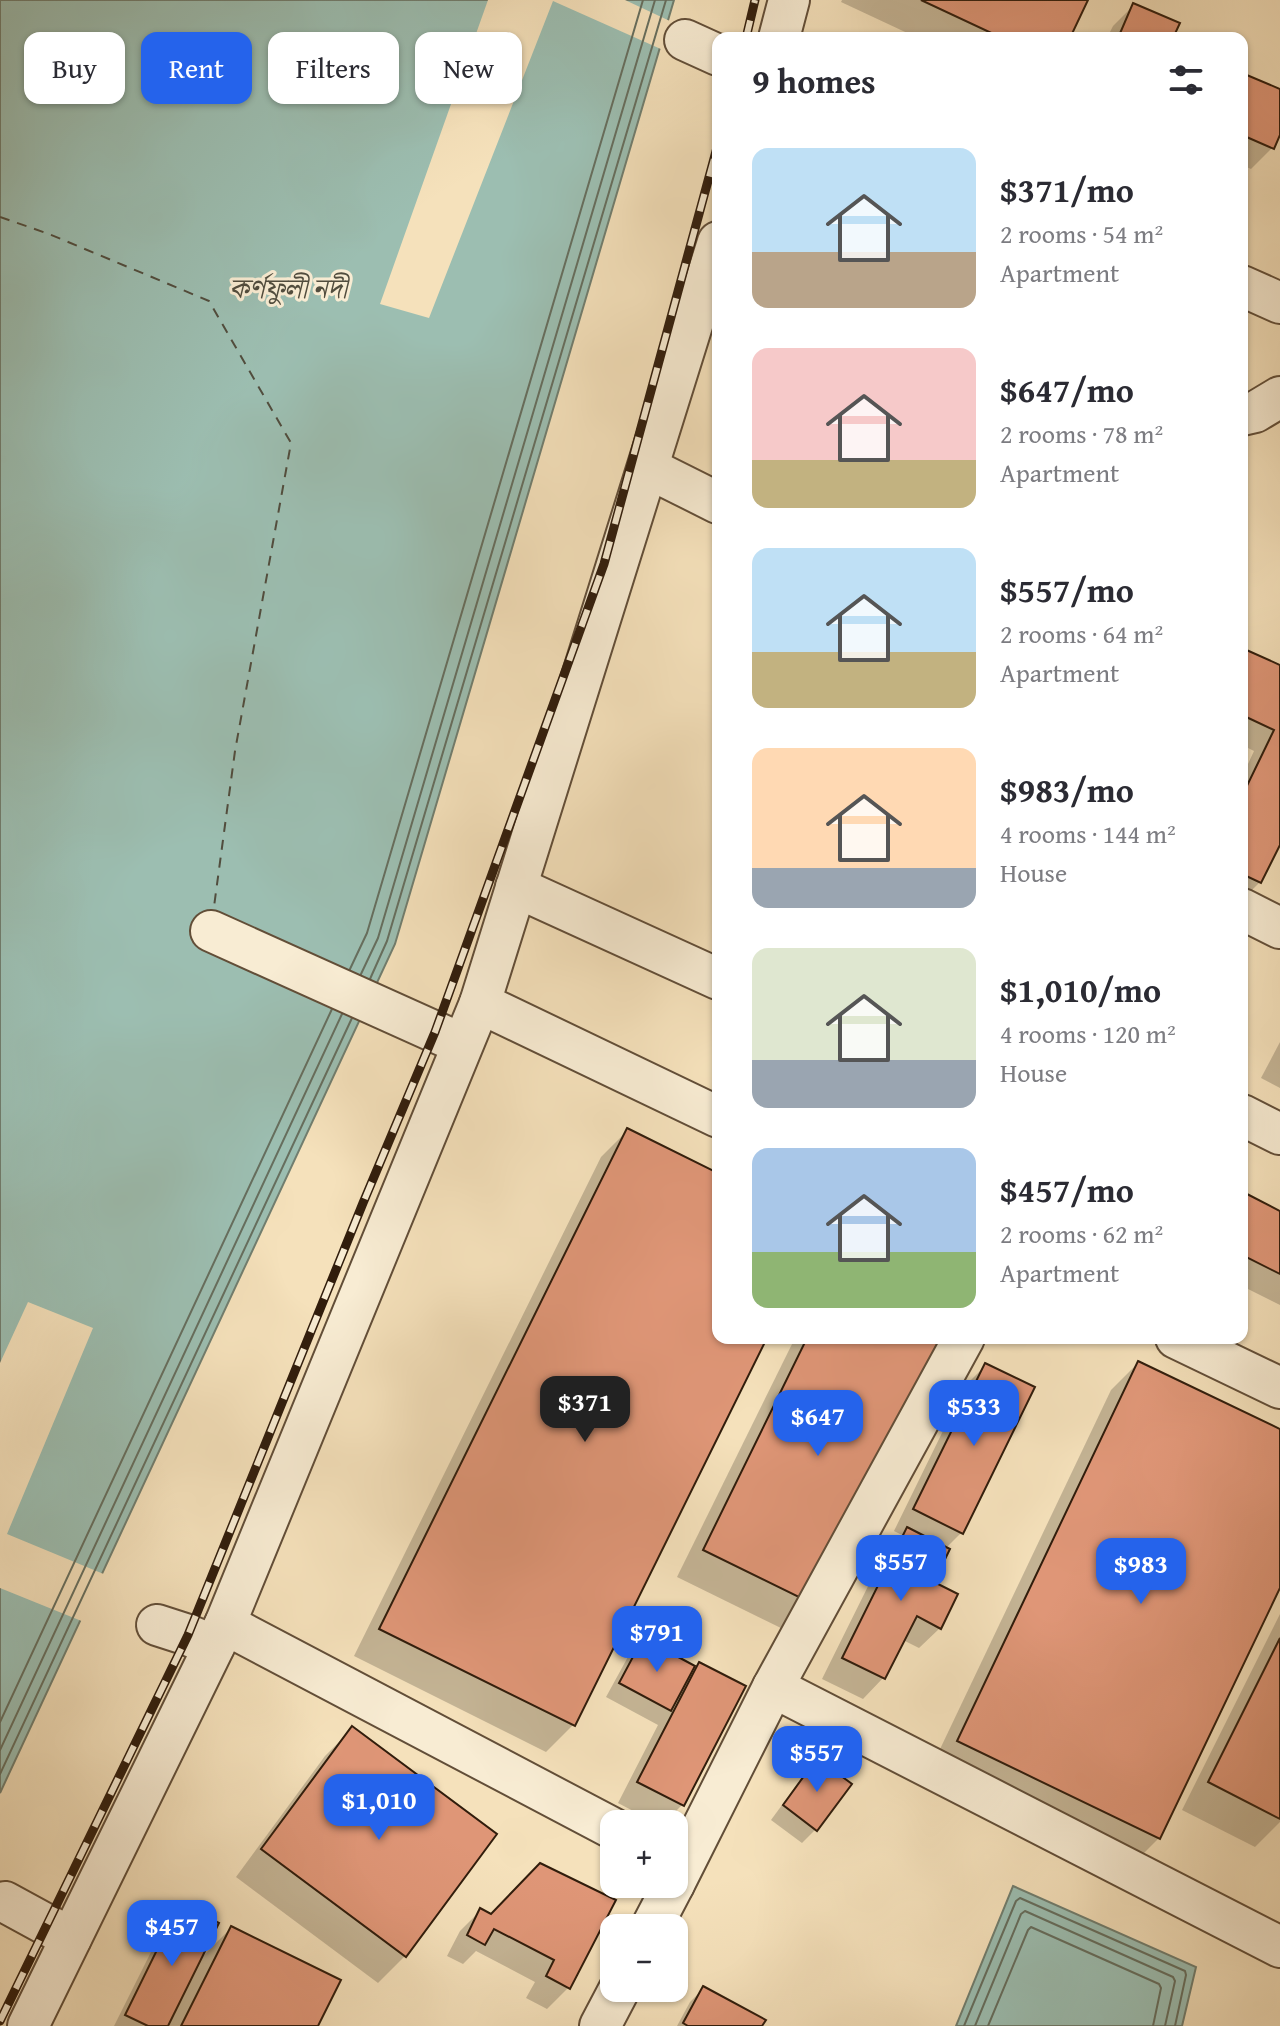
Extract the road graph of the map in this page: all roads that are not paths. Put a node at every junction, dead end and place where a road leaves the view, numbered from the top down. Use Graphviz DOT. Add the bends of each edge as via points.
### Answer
graph roads {
  1 [pos="789,0"];
  2 [pos="781,32"];
  3 [pos="712,261"];
  4 [pos="1248,289"];
  5 [pos="1280,303"];
  6 [pos="1280,397"];
  7 [pos="1248,414"];
  8 [pos="648,468"];
  9 [pos="712,500"];
  10 [pos="516,887"];
  11 [pos="1248,912"];
  12 [pos="1280,928"];
  13 [pos="211,931"];
  14 [pos="712,976"];
  15 [pos="480,1003"];
  16 [pos="462,1044"];
  17 [pos="712,1114"];
  18 [pos="1248,1118"];
  19 [pos="1280,1134"];
  20 [pos="961,1344"];
  21 [pos="1188,1344"];
  22 [pos="1280,1388"];
  23 [pos="157,1625"];
  24 [pos="219,1635"];
  25 [pos="773,1687"];
  26 [pos="600,1822"];
  27 [pos="688,1850"];
  28 [pos="5,1902"];
  29 [pos="71,1938"];
  30 [pos="1280,1947"];
  31 [pos="613,2002"];
  32 [pos="28,2026"];
  33 [pos="600,2026"];
  1 -- 2 [label="lane"];
  3 -- 8 [label="lane"];
  4 -- 5 [label="lane"];
  6 -- 7 [label="lane"];
  8 -- 9 [label="lane"];
  8 -- 10 [label="lane"];
  10 -- 14 [label="lane"];
  10 -- 15 [label="lane"];
  11 -- 12 [label="lane"];
  13 -- 16 [label="lane"];
  15 -- 16 [label="lane"];
  15 -- 17 [label="lane"];
  16 -- 24 [label="lane"];
  18 -- 19 [label="lane"];
  20 -- 25 [label="lane"];
  21 -- 22 [label="lane"];
  23 -- 24 [label="lane" via="188,1635"];
  24 -- 26 [label="lane"];
  24 -- 29 [label="lane"];
  25 -- 27 [label="lane"];
  25 -- 30 [label="lane"];
  28 -- 29 [label="lane"];
  29 -- 32 [label="lane"];
  31 -- 33 [label="lane"];
}
